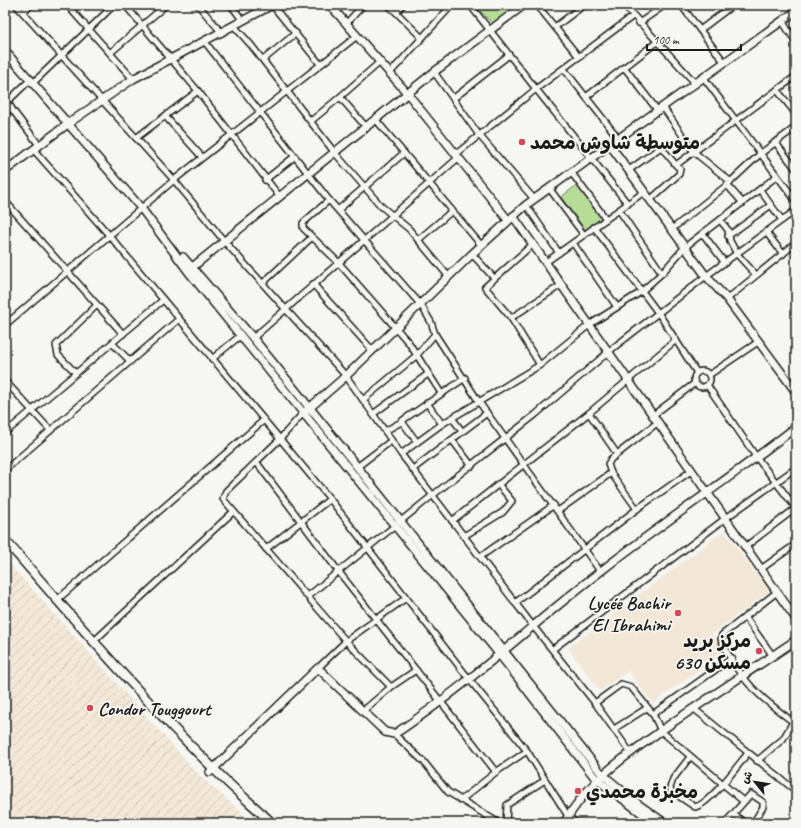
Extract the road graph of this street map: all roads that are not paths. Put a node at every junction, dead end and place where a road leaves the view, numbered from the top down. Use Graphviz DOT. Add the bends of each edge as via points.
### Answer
graph roads {
  1 [pos="16,5"];
  2 [pos="31,5"];
  3 [pos="67,5"];
  4 [pos="114,5"];
  5 [pos="125,5"];
  6 [pos="166,5"];
  7 [pos="198,5"];
  8 [pos="231,5"];
  9 [pos="272,5"];
  10 [pos="330,5"];
  11 [pos="364,5"];
  12 [pos="388,5"];
  13 [pos="403,5"];
  14 [pos="452,5"];
  15 [pos="470,5"];
  16 [pos="524,5"];
  17 [pos="537,5"];
  18 [pos="584,5"];
  19 [pos="624,5"];
  20 [pos="665,5"];
  21 [pos="681,5"];
  22 [pos="733,5"];
  23 [pos="796,11"];
  24 [pos="23,12"];
  25 [pos="396,12"];
  26 [pos="633,16"];
  27 [pos="243,21"];
  28 [pos="782,22"];
  29 [pos="639,23"];
  30 [pos="346,24"];
  31 [pos="143,25"];
  32 [pos="234,26"];
  33 [pos="556,27"];
  34 [pos="88,29"];
  35 [pos="491,30"];
  36 [pos="700,30"];
  37 [pos="222,33"];
  38 [pos="296,33"];
  39 [pos="357,36"];
  40 [pos="422,38"];
  41 [pos="205,42"];
  42 [pos="657,42"];
  43 [pos="796,42"];
  44 [pos="5,51"];
  45 [pos="110,53"];
  46 [pos="509,55"];
  47 [pos="61,56"];
  48 [pos="579,57"];
  49 [pos="172,59"];
  50 [pos="263,60"];
  51 [pos="380,62"];
  52 [pos="724,63"];
  53 [pos="320,64"];
  54 [pos="624,67"];
  55 [pos="564,68"];
  56 [pos="434,72"];
  57 [pos="390,74"];
  58 [pos="796,76"];
  59 [pos="704,78"];
  60 [pos="133,79"];
  61 [pos="33,81"];
  62 [pos="696,84"];
  63 [pos="536,89"];
  64 [pos="777,90"];
  65 [pos="198,91"];
  66 [pos="287,91"];
  67 [pos="408,94"];
  68 [pos="340,97"];
  69 [pos="586,97"];
  70 [pos="454,98"];
  71 [pos="100,100"];
  72 [pos="6,101"];
  73 [pos="11,107"];
  74 [pos="660,110"];
  75 [pos="5,113"];
  76 [pos="260,113"];
  77 [pos="796,114"];
  78 [pos="165,116"];
  79 [pos="376,120"];
  80 [pos="311,121"];
  81 [pos="735,121"];
  82 [pos="68,122"];
  83 [pos="796,127"];
  84 [pos="367,128"];
  85 [pos="231,135"];
  86 [pos="479,135"];
  87 [pos="136,138"];
  88 [pos="619,139"];
  89 [pos="775,142"];
  90 [pos="610,145"];
  91 [pos="36,147"];
  92 [pos="694,152"];
  93 [pos="335,153"];
  94 [pos="404,153"];
  95 [pos="760,154"];
  96 [pos="456,156"];
  97 [pos="202,157"];
  98 [pos="294,157"];
  99 [pos="592,158"];
  100 [pos="676,165"];
  101 [pos="796,169"];
  102 [pos="629,170"];
  103 [pos="5,171"];
  104 [pos="571,172"];
  105 [pos="309,175"];
  106 [pos="777,176"];
  107 [pos="174,180"];
  108 [pos="265,180"];
  109 [pos="429,183"];
  110 [pos="729,184"];
  111 [pos="365,187"];
  112 [pos="549,188"];
  113 [pos="760,190"];
  114 [pos="644,192"];
  115 [pos="280,197"];
  116 [pos="534,199"];
  117 [pos="329,200"];
  118 [pos="650,200"];
  119 [pos="5,201"];
  120 [pos="796,201"];
  121 [pos="743,203"];
  122 [pos="628,204"];
  123 [pos="526,205"];
  124 [pos="771,205"];
  125 [pos="141,208"];
  126 [pos="338,210"];
  127 [pos="619,210"];
  128 [pos="796,210"];
  129 [pos="452,211"];
  130 [pos="392,216"];
  131 [pos="511,218"];
  132 [pos="606,219"];
  133 [pos="720,220"];
  134 [pos="782,220"];
  135 [pos="594,228"];
  136 [pos="672,229"];
  137 [pos="766,232"];
  138 [pos="703,234"];
  139 [pos="109,235"];
  140 [pos="584,235"];
  141 [pos="728,236"];
  142 [pos="312,237"];
  143 [pos="418,240"];
  144 [pos="364,241"];
  145 [pos="225,242"];
  146 [pos="573,243"];
  147 [pos="796,243"];
  148 [pos="533,244"];
  149 [pos="481,246"];
  150 [pos="685,247"];
  151 [pos="559,253"];
  152 [pos="472,254"];
  153 [pos="738,254"];
  154 [pos="783,254"];
  155 [pos="338,262"];
  156 [pos="546,262"];
  157 [pos="725,263"];
  158 [pos="191,269"];
  159 [pos="67,272"];
  160 [pos="662,273"];
  161 [pos="756,275"];
  162 [pos="706,276"];
  163 [pos="449,277"];
  164 [pos="494,278"];
  165 [pos="263,283"];
  166 [pos="313,284"];
  167 [pos="561,285"];
  168 [pos="641,292"];
  169 [pos="727,299"];
  170 [pos="163,300"];
  171 [pos="97,305"];
  172 [pos="421,305"];
  173 [pos="618,307"];
  174 [pos="286,309"];
  175 [pos="659,314"];
  176 [pos="511,318"];
  177 [pos="179,319"];
  178 [pos="5,325"];
  179 [pos="589,325"];
  180 [pos="396,328"];
  181 [pos="123,334"];
  182 [pos="435,334"];
  183 [pos="241,335"];
  184 [pos="253,338"];
  185 [pos="676,340"];
  186 [pos="758,342"];
  187 [pos="112,343"];
  188 [pos="373,351"];
  189 [pos="608,353"];
  190 [pos="417,355"];
  191 [pos="212,359"];
  192 [pos="130,361"];
  193 [pos="540,364"];
  194 [pos="76,373"];
  195 [pos="697,373"];
  196 [pos="428,374"];
  197 [pos="709,375"];
  198 [pos="346,376"];
  199 [pos="465,378"];
  200 [pos="627,380"];
  201 [pos="5,381"];
  202 [pos="695,383"];
  203 [pos="707,385"];
  204 [pos="796,392"];
  205 [pos="441,393"];
  206 [pos="363,400"];
  207 [pos="479,402"];
  208 [pos="427,403"];
  209 [pos="32,410"];
  210 [pos="307,410"];
  211 [pos="487,413"];
  212 [pos="589,413"];
  213 [pos="373,414"];
  214 [pos="652,416"];
  215 [pos="452,418"];
  216 [pos="264,420"];
  217 [pos="403,421"];
  218 [pos="657,423"];
  219 [pos="442,424"];
  220 [pos="796,427"];
  221 [pos="50,430"];
  222 [pos="385,431"];
  223 [pos="462,431"];
  224 [pos="5,433"];
  225 [pos="506,438"];
  226 [pos="280,439"];
  227 [pos="452,440"];
  228 [pos="391,441"];
  229 [pos="417,442"];
  230 [pos="400,454"];
  231 [pos="617,454"];
  232 [pos="757,458"];
  233 [pos="257,463"];
  234 [pos="524,463"];
  235 [pos="472,466"];
  236 [pos="358,467"];
  237 [pos="796,468"];
  238 [pos="413,469"];
  239 [pos="5,470"];
  240 [pos="692,471"];
  241 [pos="611,473"];
  242 [pos="775,482"];
  243 [pos="498,484"];
  244 [pos="707,492"];
  245 [pos="433,495"];
  246 [pos="330,499"];
  247 [pos="554,505"];
  248 [pos="796,508"];
  249 [pos="637,509"];
  250 [pos="558,511"];
  251 [pos="233,512"];
  252 [pos="726,518"];
  253 [pos="301,521"];
  254 [pos="452,521"];
  255 [pos="398,524"];
  256 [pos="464,536"];
  257 [pos="5,540"];
  258 [pos="796,544"];
  259 [pos="5,547"];
  260 [pos="745,547"];
  261 [pos="266,549"];
  262 [pos="367,549"];
  263 [pos="585,549"];
  264 [pos="480,557"];
  265 [pos="762,569"];
  266 [pos="600,571"];
  267 [pos="338,572"];
  268 [pos="777,592"];
  269 [pos="308,596"];
  270 [pos="406,598"];
  271 [pos="57,600"];
  272 [pos="515,602"];
  273 [pos="745,617"];
  274 [pos="376,619"];
  275 [pos="796,619"];
  276 [pos="533,626"];
  277 [pos="796,640"];
  278 [pos="346,641"];
  279 [pos="93,642"];
  280 [pos="553,649"];
  281 [pos="502,653"];
  282 [pos="773,656"];
  283 [pos="732,658"];
  284 [pos="318,668"];
  285 [pos="416,670"];
  286 [pos="742,676"];
  287 [pos="469,679"];
  288 [pos="391,687"];
  289 [pos="442,701"];
  290 [pos="595,703"];
  291 [pos="647,708"];
  292 [pos="693,708"];
  293 [pos="364,710"];
  294 [pos="652,714"];
  295 [pos="795,723"];
  296 [pos="614,729"];
  297 [pos="661,731"];
  298 [pos="394,734"];
  299 [pos="527,751"];
  300 [pos="630,752"];
  301 [pos="748,753"];
  302 [pos="690,756"];
  303 [pos="757,761"];
  304 [pos="212,770"];
  305 [pos="496,772"];
  306 [pos="599,777"];
  307 [pos="545,780"];
  308 [pos="723,783"];
  309 [pos="796,791"];
  310 [pos="461,800"];
  311 [pos="743,801"];
  312 [pos="733,814"];
  313 [pos="568,816"];
  314 [pos="266,823"];
  315 [pos="272,823"];
  316 [pos="500,823"];
  317 [pos="506,823"];
  318 [pos="564,823"];
  319 [pos="576,823"];
  320 [pos="655,823"];
  321 [pos="665,823"];
  322 [pos="725,823"];
  323 [pos="745,823"];
  324 [pos="753,823"];
  1 -- 24 [label="street"];
  2 -- 24 [label="street"];
  3 -- 34 [label="street"];
  4 -- 34 [label="street"];
  5 -- 31 [label="street"];
  6 -- 31 [label="street"];
  7 -- 37 [label="street"];
  8 -- 27 [label="street"];
  9 -- 27 [label="street"];
  9 -- 38 [label="street"];
  10 -- 30 [label="street"];
  11 -- 30 [label="street"];
  12 -- 25 [label="street"];
  13 -- 25 [label="street"];
  14 -- 40 [label="street"];
  15 -- 35 [label="street"];
  16 -- 35 [label="street"];
  17 -- 33 [label="street"];
  18 -- 33 [label="street"];
  19 -- 26 [label="street"];
  20 -- 29 [label="street"];
  21 -- 36 [label="street"];
  22 -- 36 [label="street"];
  23 -- 28 [label="street"];
  24 -- 47 [label="street"];
  25 -- 40 [label="street"];
  26 -- 29 [label="street"];
  26 -- 48 [label="street"];
  27 -- 32 [label="street"];
  28 -- 43 [label="street"];
  28 -- 52 [label="street"];
  29 -- 42 [label="street"];
  30 -- 39 [label="street"];
  31 -- 45 [label="street"];
  31 -- 49 [label="street"];
  32 -- 37 [label="street"];
  32 -- 50 [label="street"];
  33 -- 48 [label="street"];
  34 -- 45 [label="street"];
  34 -- 47 [label="street"];
  35 -- 46 [label="street"];
  35 -- 56 [label="street"];
  36 -- 52 [label="street"];
  37 -- 41 [label="street"];
  38 -- 50 [label="street"];
  38 -- 53 [label="street"];
  39 -- 51 [label="street"];
  39 -- 53 [label="street"];
  40 -- 57 [label="street"];
  41 -- 49 [label="street"];
  41 -- 76 [label="street"];
  42 -- 54 [label="street"];
  42 -- 62 [label="street"];
  44 -- 61 [label="street"];
  45 -- 60 [label="street"];
  46 -- 63 [label="street"];
  46 -- 70 [label="street"];
  47 -- 61 [label="street"];
  47 -- 71 [label="street"];
  48 -- 55 [label="street"];
  49 -- 60 [label="street"];
  49 -- 65 [label="street"];
  50 -- 66 [label="street"];
  51 -- 57 [label="street"];
  51 -- 68 [label="street"];
  52 -- 59 [label="street"];
  53 -- 66 [label="street"];
  54 -- 69 [label="street"];
  54 -- 74 [label="street"];
  55 -- 63 [label="street"];
  55 -- 69 [label="street"];
  56 -- 67 [label="street"];
  56 -- 70 [label="street"];
  57 -- 67 [label="street"];
  58 -- 64 [label="street"];
  59 -- 62 [label="street"];
  59 -- 81 [label="street"];
  60 -- 71 [label="street"];
  61 -- 72 [label="street"];
  61 -- 82 [label="street"];
  62 -- 74 [label="street"];
  63 -- 86 [label="street"];
  63 -- 99 [label="street"];
  64 -- 77 [label="street"];
  64 -- 81 [label="street"];
  65 -- 78 [label="street"];
  65 -- 85 [label="street"];
  66 -- 76 [label="street"];
  66 -- 80 [label="street"];
  67 -- 79 [label="street"];
  67 -- 96 [label="street"];
  68 -- 80 [label="street"];
  68 -- 84 [label="street"];
  69 -- 88 [label="street"];
  70 -- 86 [label="street"];
  71 -- 82 [label="street"];
  71 -- 87 [label="street"];
  72 -- 73 [label="street"];
  73 -- 75 [label="street"];
  73 -- 91 [label="street"];
  74 -- 88 [label="street"];
  74 -- 92 [label="street"];
  76 -- 85 [label="street"];
  76 -- 98 [label="street"];
  78 -- 87 [label="street"];
  78 -- 97 [label="street"];
  79 -- 84 [label="street"];
  79 -- 94 [label="street"];
  80 -- 93 [label="street"];
  81 -- 92 [label="street"];
  81 -- 95 [label="street"];
  82 -- 91 [label="street"];
  82 -- 125 [label="street"];
  83 -- 89 [label="street"];
  84 -- 93 [label="street"];
  85 -- 97 [label="street"];
  85 -- 108 [label="street"];
  86 -- 96 [label="street"];
  86 -- 116 [label="street"];
  87 -- 107 [label="street"];
  88 -- 90 [label="street"];
  89 -- 95 [label="street"];
  89 -- 101 [label="street"];
  90 -- 99 [label="street"];
  90 -- 102 [label="street"];
  91 -- 103 [label="street"];
  91 -- 139 [label="street"];
  92 -- 100 [label="street"];
  92 -- 110 [label="street"];
  93 -- 105 [label="street"];
  93 -- 111 [label="street"];
  94 -- 109 [label="street"];
  94 -- 111 [label="street"];
  95 -- 106 [label="street"];
  95 -- 110 [label="street"];
  96 -- 109 [label="street"];
  96 -- 131 [label="street"];
  97 -- 107 [label="street"];
  98 -- 105 [label="street"];
  98 -- 108 [label="street"];
  99 -- 104 [label="street"];
  99 -- 122 [label="street"];
  100 -- 102 [label="street" via="661,147"];
  100 -- 118 [label="street" via="680,169 679,174"];
  102 -- 114 [label="street"];
  104 -- 112 [label="street"];
  104 -- 132 [label="street"];
  105 -- 115 [label="street"];
  105 -- 117 [label="street"];
  106 -- 113 [label="street"];
  106 -- 120 [label="street"];
  107 -- 125 [label="street"];
  107 -- 145 [label="street"];
  108 -- 115 [label="street"];
  109 -- 129 [label="street"];
  109 -- 130 [label="street"];
  110 -- 121 [label="street"];
  110 -- 136 [label="street"];
  111 -- 126 [label="street"];
  111 -- 130 [label="street"];
  112 -- 116 [label="street"];
  112 -- 140 [label="street"];
  113 -- 121 [label="street"];
  113 -- 124 [label="street"];
  114 -- 118 [label="street"];
  114 -- 122 [label="street"];
  115 -- 145 [label="street"];
  116 -- 123 [label="street"];
  117 -- 126 [label="street"];
  117 -- 142 [label="street" via="302,223 303,228"];
  118 -- 136 [label="street"];
  119 -- 159 [label="street"];
  121 -- 133 [label="street"];
  122 -- 127 [label="street"];
  123 -- 131 [label="street"];
  123 -- 151 [label="street"];
  124 -- 134 [label="street"];
  124 -- 141 [label="street"];
  125 -- 139 [label="street"];
  125 -- 158 [label="street"];
  126 -- 144 [label="street"];
  127 -- 132 [label="street"];
  127 -- 160 [label="street"];
  128 -- 134 [label="street"];
  129 -- 143 [label="street"];
  129 -- 149 [label="street"];
  130 -- 143 [label="street"];
  130 -- 144 [label="street"];
  131 -- 148 [label="street"];
  131 -- 149 [label="street"];
  132 -- 135 [label="street"];
  133 -- 138 [label="street"];
  133 -- 141 [label="street" via="728,230"];
  134 -- 137 [label="street"];
  135 -- 140 [label="street"];
  135 -- 168 [label="street"];
  136 -- 150 [label="street"];
  137 -- 153 [label="street"];
  137 -- 154 [label="street"];
  138 -- 150 [label="street"];
  138 -- 157 [label="street"];
  139 -- 159 [label="street"];
  139 -- 170 [label="street"];
  140 -- 146 [label="street"];
  141 -- 153 [label="street"];
  142 -- 155 [label="street"];
  142 -- 165 [label="street"];
  143 -- 163 [label="street"];
  144 -- 155 [label="street"];
  144 -- 172 [label="street"];
  145 -- 158 [label="street"];
  145 -- 165 [label="street"];
  146 -- 151 [label="street"];
  146 -- 173 [label="street"];
  147 -- 154 [label="street"];
  148 -- 156 [label="street"];
  148 -- 164 [label="street"];
  149 -- 152 [label="street"];
  150 -- 160 [label="street"];
  150 -- 162 [label="street"];
  151 -- 156 [label="street"];
  152 -- 163 [label="street"];
  152 -- 164 [label="street"];
  153 -- 157 [label="street"];
  153 -- 161 [label="street"];
  154 -- 161 [label="street"];
  155 -- 166 [label="street"];
  155 -- 180 [label="street"];
  156 -- 167 [label="street"];
  157 -- 162 [label="street"];
  158 -- 183 [label="street"];
  158 -- 184 [label="street"];
  159 -- 171 [label="street"];
  159 -- 178 [label="street"];
  160 -- 168 [label="street"];
  161 -- 169 [label="street"];
  162 -- 169 [label="street"];
  162 -- 175 [label="street"];
  163 -- 172 [label="street"];
  164 -- 176 [label="street" via="485,287"];
  165 -- 174 [label="street"];
  166 -- 174 [label="street"];
  166 -- 188 [label="street"];
  167 -- 176 [label="street"];
  167 -- 179 [label="street"];
  168 -- 173 [label="street"];
  168 -- 175 [label="street"];
  169 -- 186 [label="street"];
  170 -- 177 [label="street"];
  170 -- 181 [label="street"];
  171 -- 181 [label="street"];
  171 -- 194 [label="street" via="56,345 58,355"];
  172 -- 180 [label="street"];
  172 -- 182 [label="street"];
  173 -- 179 [label="street"];
  174 -- 184 [label="street"];
  174 -- 198 [label="street"];
  175 -- 185 [label="street"];
  175 -- 189 [label="street"];
  176 -- 193 [label="street"];
  177 -- 191 [label="street"];
  177 -- 192 [label="street"];
  179 -- 189 [label="street"];
  179 -- 193 [label="street"];
  180 -- 188 [label="street"];
  180 -- 190 [label="street"];
  181 -- 187 [label="street"];
  182 -- 190 [label="street"];
  182 -- 199 [label="street"];
  183 -- 191 [label="street"];
  183 -- 210 [label="street"];
  184 -- 210 [label="street"];
  185 -- 195 [label="street"];
  185 -- 200 [label="street"];
  186 -- 197 [label="street"];
  186 -- 204 [label="street"];
  187 -- 192 [label="street"];
  187 -- 194 [label="street"];
  188 -- 198 [label="street"];
  189 -- 200 [label="street"];
  189 -- 225 [label="street"];
  190 -- 196 [label="street"];
  190 -- 206 [label="street"];
  191 -- 216 [label="street"];
  192 -- 221 [label="street"];
  193 -- 207 [label="street"];
  194 -- 209 [label="street"];
  195 -- 197 [label="street" via="702,371"];
  195 -- 202 [label="street"];
  196 -- 205 [label="street"];
  196 -- 213 [label="street"];
  197 -- 203 [label="street"];
  198 -- 206 [label="street"];
  198 -- 210 [label="street"];
  199 -- 205 [label="street"];
  199 -- 207 [label="street"];
  200 -- 212 [label="street"];
  200 -- 214 [label="street"];
  201 -- 209 [label="street"];
  202 -- 203 [label="street" via="699,387"];
  202 -- 214 [label="street"];
  203 -- 232 [label="street"];
  205 -- 208 [label="street"];
  206 -- 213 [label="street"];
  207 -- 211 [label="street"];
  207 -- 215 [label="street"];
  208 -- 217 [label="street"];
  208 -- 219 [label="street"];
  209 -- 221 [label="street"];
  209 -- 224 [label="street"];
  210 -- 226 [label="street"];
  210 -- 236 [label="street"];
  210 -- 255 [label="street"];
  211 -- 223 [label="street"];
  211 -- 225 [label="street"];
  212 -- 231 [label="street"];
  212 -- 234 [label="street"];
  213 -- 222 [label="street"];
  214 -- 218 [label="street"];
  215 -- 219 [label="street"];
  215 -- 223 [label="street"];
  216 -- 226 [label="street"];
  216 -- 271 [label="street"];
  217 -- 222 [label="street"];
  217 -- 229 [label="street"];
  218 -- 231 [label="street"];
  218 -- 240 [label="street"];
  219 -- 229 [label="street"];
  220 -- 232 [label="street"];
  221 -- 239 [label="street"];
  222 -- 228 [label="street"];
  223 -- 227 [label="street"];
  225 -- 234 [label="street"];
  225 -- 235 [label="street"];
  226 -- 233 [label="street"];
  226 -- 246 [label="street"];
  227 -- 235 [label="street"];
  227 -- 238 [label="street"];
  228 -- 230 [label="street"];
  228 -- 236 [label="street"];
  229 -- 230 [label="street"];
  230 -- 238 [label="street"];
  231 -- 241 [label="street" via="608,464"];
  232 -- 242 [label="street"];
  232 -- 244 [label="street"];
  233 -- 251 [label="street" via="224,494 223,499"];
  233 -- 253 [label="street"];
  234 -- 243 [label="street"];
  234 -- 247 [label="street"];
  235 -- 245 [label="street"];
  236 -- 255 [label="street"];
  237 -- 242 [label="street"];
  238 -- 245 [label="street"];
  240 -- 244 [label="street"];
  240 -- 249 [label="street"];
  241 -- 249 [label="street"];
  241 -- 250 [label="street"];
  242 -- 248 [label="street"];
  242 -- 252 [label="street"];
  243 -- 254 [label="street"];
  243 -- 256 [label="street" via="512,501 503,512"];
  244 -- 252 [label="street"];
  244 -- 266 [label="street"];
  245 -- 254 [label="street"];
  245 -- 255 [label="street"];
  246 -- 253 [label="street"];
  246 -- 262 [label="street"];
  247 -- 250 [label="street"];
  247 -- 264 [label="street"];
  248 -- 260 [label="street"];
  249 -- 263 [label="street"];
  250 -- 263 [label="street"];
  251 -- 261 [label="street"];
  251 -- 279 [label="street"];
  252 -- 260 [label="street"];
  252 -- 280 [label="street"];
  253 -- 261 [label="street"];
  253 -- 267 [label="street"];
  254 -- 256 [label="street"];
  255 -- 262 [label="street"];
  255 -- 281 [label="street"];
  256 -- 264 [label="street"];
  257 -- 271 [label="main road"];
  258 -- 265 [label="street"];
  259 -- 304 [label="main road" via="90,644"];
  260 -- 265 [label="street"];
  261 -- 269 [label="street"];
  262 -- 267 [label="street"];
  262 -- 270 [label="street"];
  263 -- 266 [label="street"];
  263 -- 272 [label="street"];
  264 -- 272 [label="street"];
  265 -- 268 [label="street"];
  266 -- 276 [label="street"];
  267 -- 269 [label="street"];
  267 -- 274 [label="street"];
  268 -- 273 [label="street"];
  268 -- 275 [label="street"];
  269 -- 278 [label="street"];
  270 -- 274 [label="street"];
  270 -- 287 [label="street"];
  271 -- 279 [label="main road"];
  272 -- 276 [label="street"];
  273 -- 282 [label="street"];
  273 -- 283 [label="street" via="722,635"];
  274 -- 278 [label="street"];
  274 -- 285 [label="street"];
  276 -- 280 [label="street"];
  276 -- 281 [label="street"];
  277 -- 282 [label="street"];
  278 -- 284 [label="street"];
  278 -- 288 [label="street"];
  279 -- 304 [label="main road"];
  280 -- 290 [label="street"];
  281 -- 287 [label="street"];
  281 -- 306 [label="street"];
  282 -- 286 [label="street"];
  283 -- 286 [label="street"];
  283 -- 294 [label="street"];
  284 -- 293 [label="street"];
  284 -- 304 [label="street"];
  285 -- 288 [label="street"];
  285 -- 289 [label="street"];
  286 -- 292 [label="street"];
  286 -- 295 [label="street" via="755,692"];
  287 -- 289 [label="street"];
  287 -- 299 [label="street"];
  288 -- 293 [label="street"];
  289 -- 298 [label="street"];
  289 -- 305 [label="street"];
  290 -- 291 [label="street" via="624,684 631,687"];
  290 -- 296 [label="street"];
  291 -- 294 [label="street"];
  291 -- 296 [label="street"];
  292 -- 297 [label="street"];
  292 -- 301 [label="street"];
  293 -- 298 [label="street" via="385,732"];
  294 -- 297 [label="street"];
  295 -- 303 [label="street" via="783,739"];
  296 -- 300 [label="street"];
  297 -- 300 [label="street"];
  297 -- 302 [label="street"];
  298 -- 310 [label="street" via="424,762 448,792"];
  299 -- 305 [label="street"];
  299 -- 307 [label="street"];
  300 -- 306 [label="street"];
  301 -- 303 [label="street"];
  301 -- 308 [label="street"];
  302 -- 308 [label="street"];
  302 -- 308 [label="street" via="670,785 671,791 695,807 701,806"];
  303 -- 309 [label="street"];
  304 -- 314 [label="main road"];
  304 -- 315 [label="main road"];
  305 -- 310 [label="street"];
  306 -- 313 [label="street"];
  306 -- 320 [label="street"];
  306 -- 321 [label="street"];
  307 -- 313 [label="street"];
  307 -- 317 [label="street" via="508,805"];
  308 -- 311 [label="street"];
  310 -- 316 [label="street"];
  311 -- 312 [label="street"];
  311 -- 324 [label="street" via="751,794 763,802"];
  312 -- 322 [label="street"];
  312 -- 323 [label="street"];
  313 -- 318 [label="street"];
  313 -- 319 [label="street"];
}
